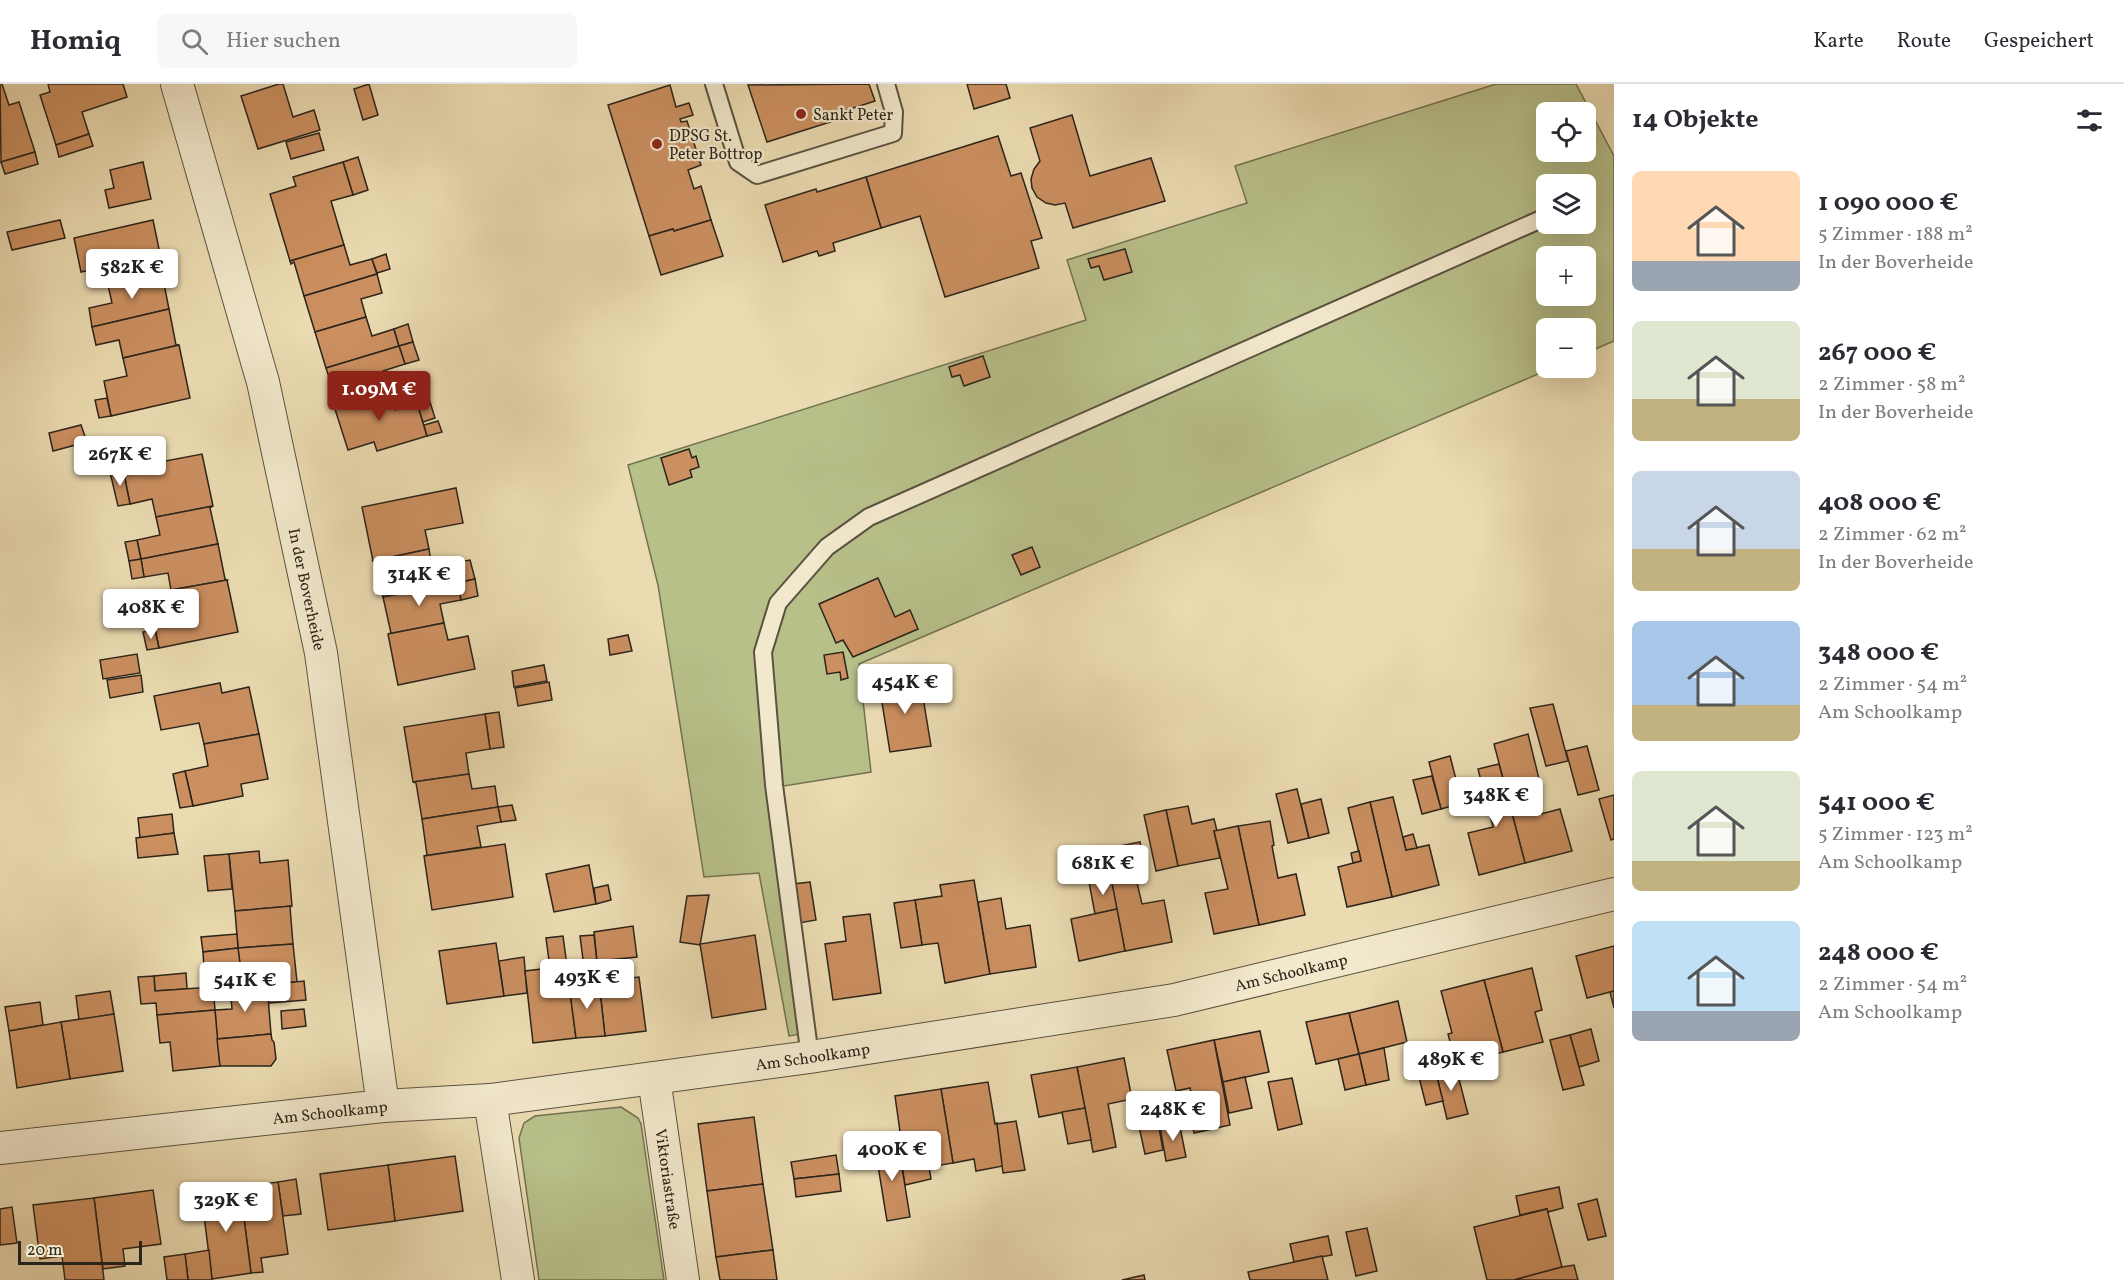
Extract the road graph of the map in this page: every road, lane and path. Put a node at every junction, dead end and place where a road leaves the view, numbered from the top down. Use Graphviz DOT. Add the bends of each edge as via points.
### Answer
graph roads {
  1 [pos="177,84"];
  2 [pos="714,84"];
  3 [pos="886,84"];
  4 [pos="1536,221"];
  5 [pos="1614,894"];
  6 [pos="810,1057"];
  7 [pos="654,1078"];
  8 [pos="490,1100"];
  9 [pos="383,1106"];
  10 [pos="0,1149"];
  11 [pos="518,1280"];
  12 [pos="683,1280"];
  1 -- 9 [label="street, In der Boverheide" via="263,382 321,653"];
  2 -- 3 [label="lane" via="738,162 757,175 893,133 894,112"];
  4 -- 6 [label="lane" via="869,517 827,547 778,603 763,652 774,785"];
  5 -- 6 [label="street, Am Schoolkamp" via="1174,1000"];
  6 -- 7 [label="street, Am Schoolkamp"];
  7 -- 8 [label="street, Am Schoolkamp"];
  7 -- 12 [label="street, Viktoriastraße"];
  8 -- 9 [label="street, Am Schoolkamp"];
  8 -- 11 [label="street"];
  9 -- 10 [label="street, Am Schoolkamp"];
}
